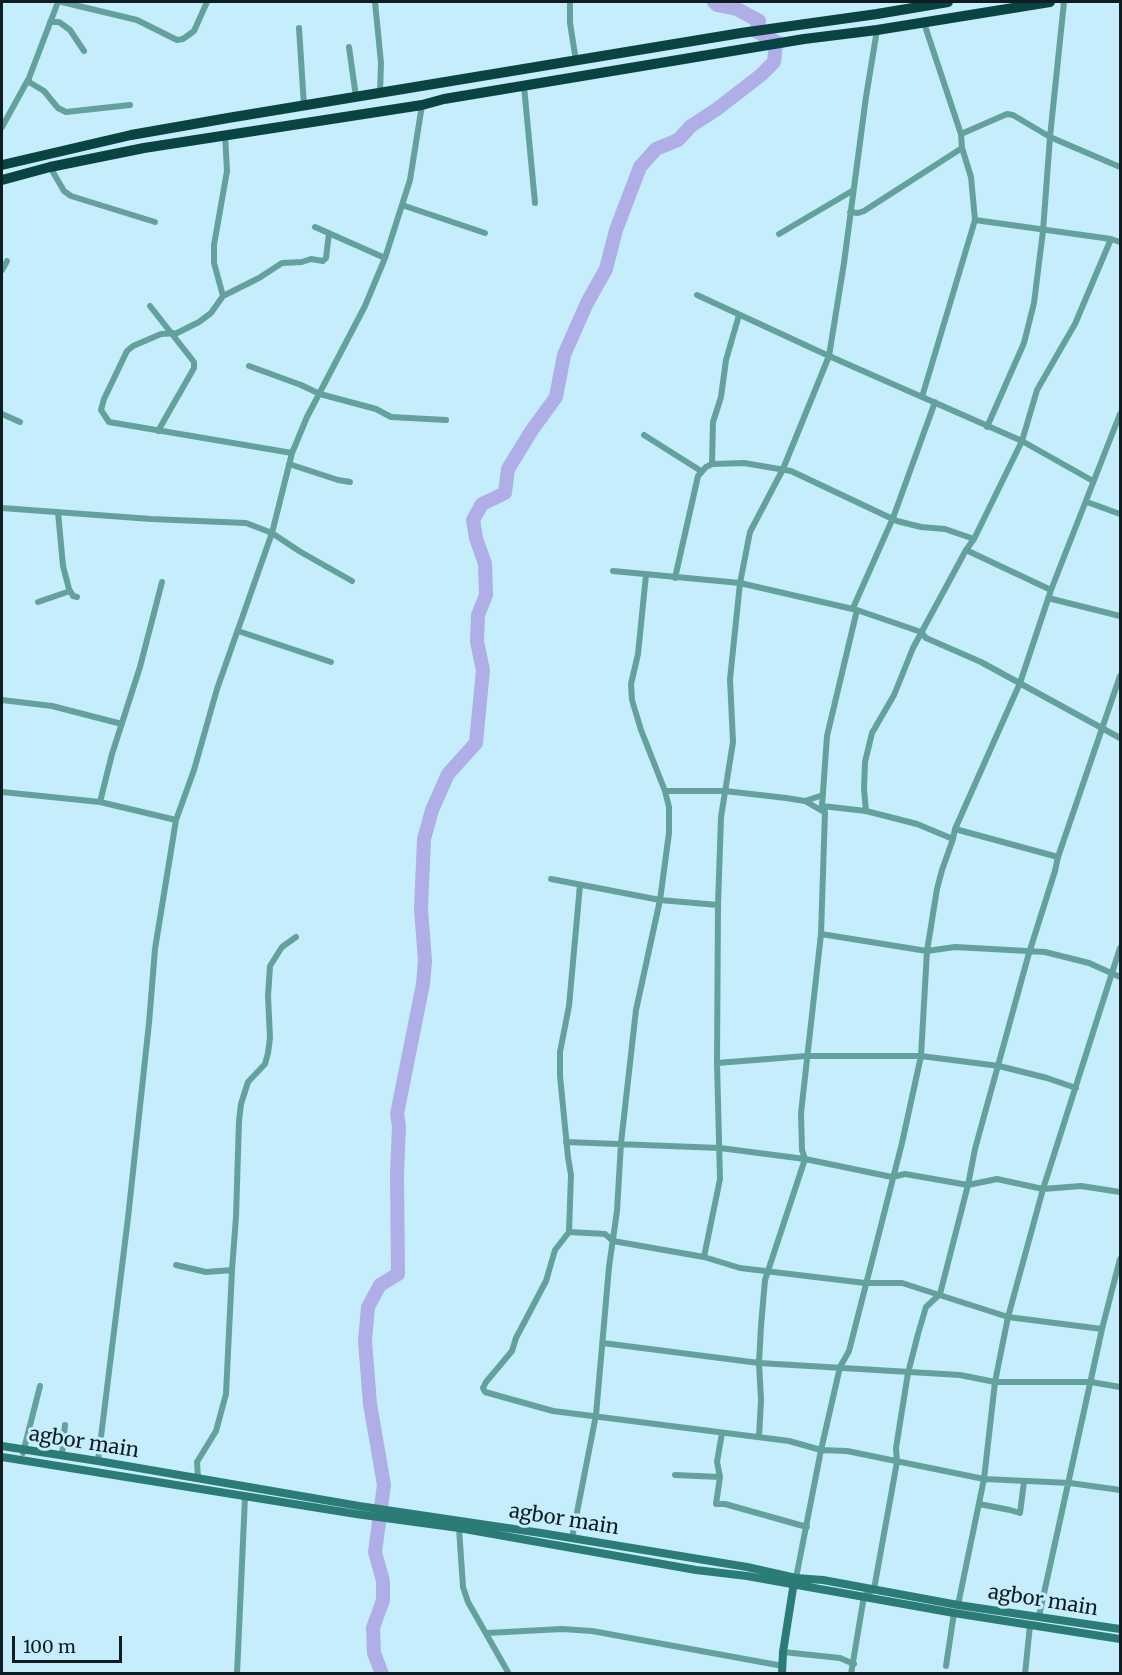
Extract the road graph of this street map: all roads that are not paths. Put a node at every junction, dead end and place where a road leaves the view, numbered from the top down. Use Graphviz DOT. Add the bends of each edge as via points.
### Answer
graph roads {
  1 [pos="60,2"];
  2 [pos="207,2"];
  3 [pos="375,2"];
  4 [pos="570,2"];
  5 [pos="948,2"];
  6 [pos="1050,2"];
  7 [pos="1064,2"];
  8 [pos="50,22"];
  9 [pos="924,22"];
  10 [pos="300,28"];
  11 [pos="877,30"];
  12 [pos="349,47"];
  13 [pos="84,51"];
  14 [pos="576,61"];
  15 [pos="487,76"];
  16 [pos="29,78"];
  17 [pos="524,86"];
  18 [pos="488,92"];
  19 [pos="380,93"];
  20 [pos="356,98"];
  21 [pos="130,105"];
  22 [pos="422,105"];
  23 [pos="304,106"];
  24 [pos="2,127"];
  25 [pos="225,134"];
  26 [pos="961,134"];
  27 [pos="1050,137"];
  28 [pos="962,148"];
  29 [pos="2,165"];
  30 [pos="50,167"];
  31 [pos="1120,167"];
  32 [pos="2,180"];
  33 [pos="852,191"];
  34 [pos="535,203"];
  35 [pos="402,205"];
  36 [pos="850,212"];
  37 [pos="975,220"];
  38 [pos="155,222"];
  39 [pos="315,227"];
  40 [pos="1043,231"];
  41 [pos="329,233"];
  42 [pos="485,233"];
  43 [pos="779,234"];
  44 [pos="1111,239"];
  45 [pos="1120,242"];
  46 [pos="385,258"];
  47 [pos="7,261"];
  48 [pos="2,270"];
  49 [pos="697,295"];
  50 [pos="223,296"];
  51 [pos="150,306"];
  52 [pos="739,315"];
  53 [pos="172,334"];
  54 [pos="829,356"];
  55 [pos="249,366"];
  56 [pos="320,394"];
  57 [pos="922,397"];
  58 [pos="935,402"];
  59 [pos="2,414"];
  60 [pos="1120,414"];
  61 [pos="446,420"];
  62 [pos="20,422"];
  63 [pos="987,427"];
  64 [pos="158,431"];
  65 [pos="644,435"];
  66 [pos="1022,441"];
  67 [pos="292,453"];
  68 [pos="289,464"];
  69 [pos="712,464"];
  70 [pos="783,469"];
  71 [pos="701,471"];
  72 [pos="1093,481"];
  73 [pos="350,482"];
  74 [pos="1087,502"];
  75 [pos="2,508"];
  76 [pos="58,512"];
  77 [pos="1120,514"];
  78 [pos="893,518"];
  79 [pos="272,533"];
  80 [pos="974,539"];
  81 [pos="966,550"];
  82 [pos="613,571"];
  83 [pos="646,575"];
  84 [pos="675,578"];
  85 [pos="352,581"];
  86 [pos="162,582"];
  87 [pos="740,583"];
  88 [pos="1051,590"];
  89 [pos="70,591"];
  90 [pos="77,597"];
  91 [pos="1048,598"];
  92 [pos="38,602"];
  93 [pos="855,609"];
  94 [pos="1120,616"];
  95 [pos="238,631"];
  96 [pos="921,632"];
  97 [pos="331,662"];
  98 [pos="1120,676"];
  99 [pos="1020,683"];
  100 [pos="2,700"];
  101 [pos="122,724"];
  102 [pos="1103,729"];
  103 [pos="1120,738"];
  104 [pos="665,791"];
  105 [pos="725,791"];
  106 [pos="2,792"];
  107 [pos="823,795"];
  108 [pos="805,801"];
  109 [pos="100,802"];
  110 [pos="823,809"];
  111 [pos="866,811"];
  112 [pos="176,820"];
  113 [pos="955,829"];
  114 [pos="953,838"];
  115 [pos="1058,856"];
  116 [pos="551,879"];
  117 [pos="580,885"];
  118 [pos="660,900"];
  119 [pos="718,905"];
  120 [pos="821,934"];
  121 [pos="296,937"];
  122 [pos="1120,948"];
  123 [pos="927,951"];
  124 [pos="1029,953"];
  125 [pos="1112,975"];
  126 [pos="1120,977"];
  127 [pos="806,1056"];
  128 [pos="921,1056"];
  129 [pos="717,1063"];
  130 [pos="999,1066"];
  131 [pos="1076,1088"];
  132 [pos="566,1142"];
  133 [pos="621,1143"];
  134 [pos="720,1148"];
  135 [pos="805,1159"];
  136 [pos="892,1177"];
  137 [pos="968,1185"];
  138 [pos="1043,1189"];
  139 [pos="1120,1192"];
  140 [pos="569,1232"];
  141 [pos="613,1242"];
  142 [pos="704,1257"];
  143 [pos="1120,1259"];
  144 [pos="176,1265"];
  145 [pos="232,1270"];
  146 [pos="768,1270"];
  147 [pos="865,1283"];
  148 [pos="940,1294"];
  149 [pos="1008,1317"];
  150 [pos="1102,1329"];
  151 [pos="603,1343"];
  152 [pos="759,1363"];
  153 [pos="840,1367"];
  154 [pos="908,1373"];
  155 [pos="995,1382"];
  156 [pos="1091,1382"];
  157 [pos="40,1386"];
  158 [pos="1120,1387"];
  159 [pos="596,1415"];
  160 [pos="65,1425"];
  161 [pos="722,1433"];
  162 [pos="759,1437"];
  163 [pos="2,1446"];
  164 [pos="24,1450"];
  165 [pos="821,1450"];
  166 [pos="62,1455"];
  167 [pos="2,1457"];
  168 [pos="21,1461"];
  169 [pos="98,1461"];
  170 [pos="897,1462"];
  171 [pos="675,1475"];
  172 [pos="720,1477"];
  173 [pos="198,1478"];
  174 [pos="984,1479"];
  175 [pos="1024,1482"];
  176 [pos="1070,1483"];
  177 [pos="1120,1490"];
  178 [pos="245,1497"];
  179 [pos="979,1504"];
  180 [pos="357,1510"];
  181 [pos="388,1515"];
  182 [pos="807,1527"];
  183 [pos="459,1528"];
  184 [pos="541,1533"];
  185 [pos="572,1538"];
  186 [pos="539,1543"];
  187 [pos="794,1581"];
  188 [pos="874,1589"];
  189 [pos="864,1596"];
  190 [pos="956,1609"];
  191 [pos="1039,1617"];
  192 [pos="1030,1625"];
  193 [pos="1085,1628"];
  194 [pos="1120,1629"];
  195 [pos="487,1633"];
  196 [pos="1120,1639"];
  197 [pos="783,1652"];
  198 [pos="854,1664"];
  199 [pos="946,1666"];
  200 [pos="782,1670"];
  201 [pos="237,1674"];
  202 [pos="509,1674"];
  203 [pos="851,1674"];
  204 [pos="1025,1674"];
  1 -- 2 [label="street" via="137,20 177,40 194,31"];
  1 -- 8 [label="street"];
  3 -- 19 [label="street"];
  4 -- 14 [label="street"];
  5 -- 14 [label="highway"];
  6 -- 9 [label="highway"];
  7 -- 27 [label="street"];
  8 -- 13 [label="street" via="59,22 70,30"];
  8 -- 16 [label="street"];
  9 -- 11 [label="highway"];
  9 -- 26 [label="street"];
  10 -- 23 [label="street"];
  11 -- 17 [label="highway"];
  11 -- 33 [label="street"];
  12 -- 20 [label="street"];
  14 -- 15 [label="highway"];
  15 -- 18 [label="highway"];
  15 -- 19 [label="highway"];
  16 -- 21 [label="street" via="66,112"];
  16 -- 24 [label="street"];
  17 -- 18 [label="highway"];
  17 -- 34 [label="street"];
  18 -- 22 [label="highway"];
  19 -- 20 [label="highway"];
  20 -- 23 [label="highway"];
  22 -- 25 [label="highway"];
  22 -- 35 [label="street"];
  23 -- 29 [label="highway" via="131,135"];
  25 -- 30 [label="highway"];
  25 -- 50 [label="street" via="227,171 214,245 214,263"];
  26 -- 27 [label="street" via="1006,114"];
  26 -- 28 [label="street"];
  27 -- 31 [label="street"];
  27 -- 40 [label="street"];
  28 -- 36 [label="street" via="864,211"];
  28 -- 37 [label="street" via="971,177"];
  30 -- 32 [label="highway"];
  30 -- 38 [label="street" via="71,196"];
  33 -- 36 [label="street"];
  33 -- 43 [label="street"];
  35 -- 42 [label="street"];
  35 -- 46 [label="street"];
  36 -- 54 [label="street"];
  37 -- 40 [label="street"];
  37 -- 57 [label="street"];
  39 -- 41 [label="street"];
  40 -- 44 [label="street"];
  40 -- 63 [label="street" via="1034,303 1024,343"];
  41 -- 46 [label="street"];
  41 -- 50 [label="street" via="323,261 282,263"];
  44 -- 45 [label="street"];
  44 -- 66 [label="street" via="1075,324 1037,390"];
  46 -- 56 [label="street"];
  47 -- 48 [label="street"];
  49 -- 52 [label="street"];
  50 -- 53 [label="street" via="199,322"];
  51 -- 53 [label="street"];
  52 -- 54 [label="street"];
  52 -- 69 [label="street" via="713,422"];
  53 -- 64 [label="street" via="194,362 194,368"];
  53 -- 64 [label="street" via="161,334 127,351 101,406 109,422"];
  54 -- 57 [label="street"];
  54 -- 70 [label="street"];
  55 -- 56 [label="street"];
  56 -- 61 [label="street" via="391,417"];
  56 -- 67 [label="street"];
  57 -- 58 [label="street"];
  58 -- 63 [label="street"];
  58 -- 78 [label="street"];
  59 -- 62 [label="street"];
  60 -- 72 [label="street"];
  63 -- 66 [label="street"];
  64 -- 67 [label="street"];
  65 -- 71 [label="street"];
  66 -- 72 [label="street"];
  66 -- 80 [label="street"];
  67 -- 68 [label="street"];
  68 -- 73 [label="street"];
  68 -- 79 [label="street"];
  69 -- 70 [label="street"];
  69 -- 71 [label="street"];
  70 -- 78 [label="street"];
  70 -- 87 [label="street" via="750,532"];
  71 -- 84 [label="street"];
  72 -- 74 [label="street"];
  74 -- 77 [label="street"];
  74 -- 88 [label="street"];
  75 -- 76 [label="street"];
  76 -- 79 [label="street" via="230,521"];
  76 -- 89 [label="street" via="61,552"];
  78 -- 80 [label="street"];
  78 -- 93 [label="street"];
  79 -- 85 [label="street"];
  79 -- 95 [label="street"];
  80 -- 81 [label="street"];
  81 -- 88 [label="street"];
  81 -- 96 [label="street"];
  82 -- 83 [label="street"];
  83 -- 84 [label="street"];
  83 -- 104 [label="street" via="632,700"];
  84 -- 87 [label="street"];
  86 -- 101 [label="street"];
  87 -- 93 [label="street"];
  87 -- 105 [label="street" via="730,679 733,742"];
  88 -- 91 [label="street"];
  89 -- 90 [label="street"];
  89 -- 92 [label="street"];
  91 -- 94 [label="street"];
  91 -- 99 [label="street"];
  93 -- 96 [label="street"];
  93 -- 107 [label="street" via="827,736"];
  95 -- 97 [label="street"];
  95 -- 112 [label="street"];
  96 -- 99 [label="street" via="926,638"];
  96 -- 111 [label="street" via="872,734 866,762"];
  98 -- 102 [label="street"];
  99 -- 102 [label="street"];
  99 -- 113 [label="street"];
  100 -- 101 [label="street" via="52,706"];
  101 -- 109 [label="street"];
  102 -- 103 [label="street"];
  102 -- 115 [label="street"];
  104 -- 105 [label="street"];
  104 -- 118 [label="street" via="669,833"];
  105 -- 108 [label="street"];
  105 -- 119 [label="street"];
  106 -- 109 [label="street"];
  107 -- 108 [label="street"];
  107 -- 110 [label="street"];
  108 -- 110 [label="street"];
  109 -- 112 [label="street"];
  110 -- 111 [label="street"];
  110 -- 120 [label="street"];
  111 -- 114 [label="street"];
  112 -- 169 [label="street" via="155,949"];
  113 -- 114 [label="street"];
  113 -- 115 [label="street"];
  114 -- 123 [label="street" via="937,889"];
  115 -- 124 [label="street"];
  116 -- 117 [label="street"];
  117 -- 118 [label="street"];
  117 -- 132 [label="street" via="560,1052"];
  118 -- 119 [label="street"];
  118 -- 133 [label="street" via="636,1010"];
  119 -- 129 [label="street"];
  120 -- 123 [label="street"];
  120 -- 127 [label="street"];
  121 -- 145 [label="street" via="270,966 268,1053 265,1064 248,1082 241,1104"];
  122 -- 125 [label="street"];
  123 -- 124 [label="street" via="955,947"];
  123 -- 128 [label="street"];
  124 -- 125 [label="street" via="1045,952 1089,963"];
  124 -- 130 [label="street"];
  125 -- 126 [label="street"];
  125 -- 131 [label="street"];
  127 -- 128 [label="street"];
  127 -- 129 [label="street"];
  127 -- 135 [label="street" via="801,1113 801,1150"];
  128 -- 130 [label="street"];
  128 -- 136 [label="street"];
  129 -- 134 [label="street"];
  130 -- 131 [label="street"];
  130 -- 137 [label="street"];
  131 -- 138 [label="street"];
  132 -- 133 [label="street"];
  132 -- 140 [label="street" via="572,1175"];
  133 -- 134 [label="street"];
  133 -- 141 [label="street"];
  134 -- 135 [label="street"];
  134 -- 142 [label="street" via="720,1179"];
  135 -- 136 [label="street"];
  135 -- 146 [label="street"];
  136 -- 137 [label="street" via="905,1174"];
  136 -- 147 [label="street"];
  137 -- 138 [label="street" via="997,1179"];
  137 -- 148 [label="street"];
  138 -- 139 [label="street" via="1081,1186"];
  138 -- 149 [label="street"];
  140 -- 141 [label="street" via="605,1234"];
  140 -- 159 [label="street" via="555,1250 546,1281 512,1352 483,1388 485,1392 553,1411"];
  141 -- 142 [label="street"];
  141 -- 151 [label="street"];
  142 -- 146 [label="street" via="740,1268"];
  143 -- 150 [label="street"];
  144 -- 145 [label="street" via="206,1272"];
  145 -- 173 [label="street" via="226,1395 216,1431 197,1462"];
  146 -- 147 [label="street"];
  146 -- 152 [label="street"];
  147 -- 148 [label="street" via="902,1282"];
  147 -- 153 [label="street" via="849,1351"];
  148 -- 149 [label="street"];
  148 -- 154 [label="street" via="926,1307"];
  149 -- 150 [label="street"];
  149 -- 155 [label="street"];
  150 -- 156 [label="street"];
  151 -- 152 [label="street"];
  151 -- 159 [label="street"];
  152 -- 153 [label="street"];
  152 -- 162 [label="street"];
  153 -- 154 [label="street"];
  153 -- 165 [label="street"];
  154 -- 155 [label="street" via="960,1375"];
  154 -- 170 [label="street"];
  155 -- 156 [label="street"];
  155 -- 174 [label="street"];
  156 -- 158 [label="street"];
  156 -- 176 [label="street"];
  157 -- 164 [label="street"];
  159 -- 161 [label="street"];
  159 -- 185 [label="street"];
  160 -- 166 [label="street"];
  161 -- 162 [label="street"];
  161 -- 172 [label="street" via="717,1462"];
  162 -- 165 [label="street"];
  163 -- 164 [label="main road, agbor main"];
  164 -- 166 [label="main road, agbor main"];
  164 -- 168 [label="street"];
  165 -- 170 [label="street" via="847,1451"];
  165 -- 182 [label="street"];
  166 -- 169 [label="main road, agbor main"];
  167 -- 168 [label="main road, agbor main"];
  168 -- 178 [label="main road, agbor main"];
  169 -- 173 [label="main road, agbor main"];
  170 -- 174 [label="street"];
  170 -- 188 [label="street"];
  171 -- 172 [label="street"];
  172 -- 182 [label="street" via="716,1504"];
  173 -- 180 [label="main road, agbor main"];
  174 -- 175 [label="street"];
  174 -- 179 [label="street"];
  175 -- 176 [label="street"];
  175 -- 179 [label="street" via="1020,1513"];
  176 -- 177 [label="street"];
  176 -- 191 [label="street"];
  178 -- 180 [label="main road, agbor main"];
  178 -- 201 [label="street"];
  179 -- 190 [label="street"];
  180 -- 181 [label="main road, agbor main"];
  181 -- 183 [label="main road, agbor main"];
  181 -- 184 [label="main road, agbor main"];
  182 -- 187 [label="street"];
  183 -- 186 [label="main road, agbor main"];
  183 -- 195 [label="street" via="463,1587"];
  184 -- 185 [label="main road, agbor main"];
  184 -- 186 [label="main road"];
  185 -- 187 [label="main road, agbor main" via="747,1567"];
  186 -- 187 [label="main road, agbor main"];
  187 -- 188 [label="main road, agbor main" via="823,1580"];
  187 -- 189 [label="main road, agbor main"];
  187 -- 197 [label="main road"];
  188 -- 189 [label="street"];
  188 -- 190 [label="main road, agbor main"];
  189 -- 190 [label="main road, agbor main"];
  189 -- 198 [label="street"];
  190 -- 191 [label="main road, agbor main"];
  190 -- 192 [label="main road, agbor main"];
  190 -- 199 [label="street"];
  191 -- 193 [label="main road, agbor main"];
  192 -- 193 [label="main road, agbor main"];
  192 -- 204 [label="street"];
  193 -- 194 [label="main road, agbor main"];
  193 -- 196 [label="main road, agbor main"];
  195 -- 200 [label="street" via="592,1631"];
  195 -- 202 [label="street"];
  197 -- 198 [label="street"];
  197 -- 200 [label="main road"];
  198 -- 203 [label="street"];
}
